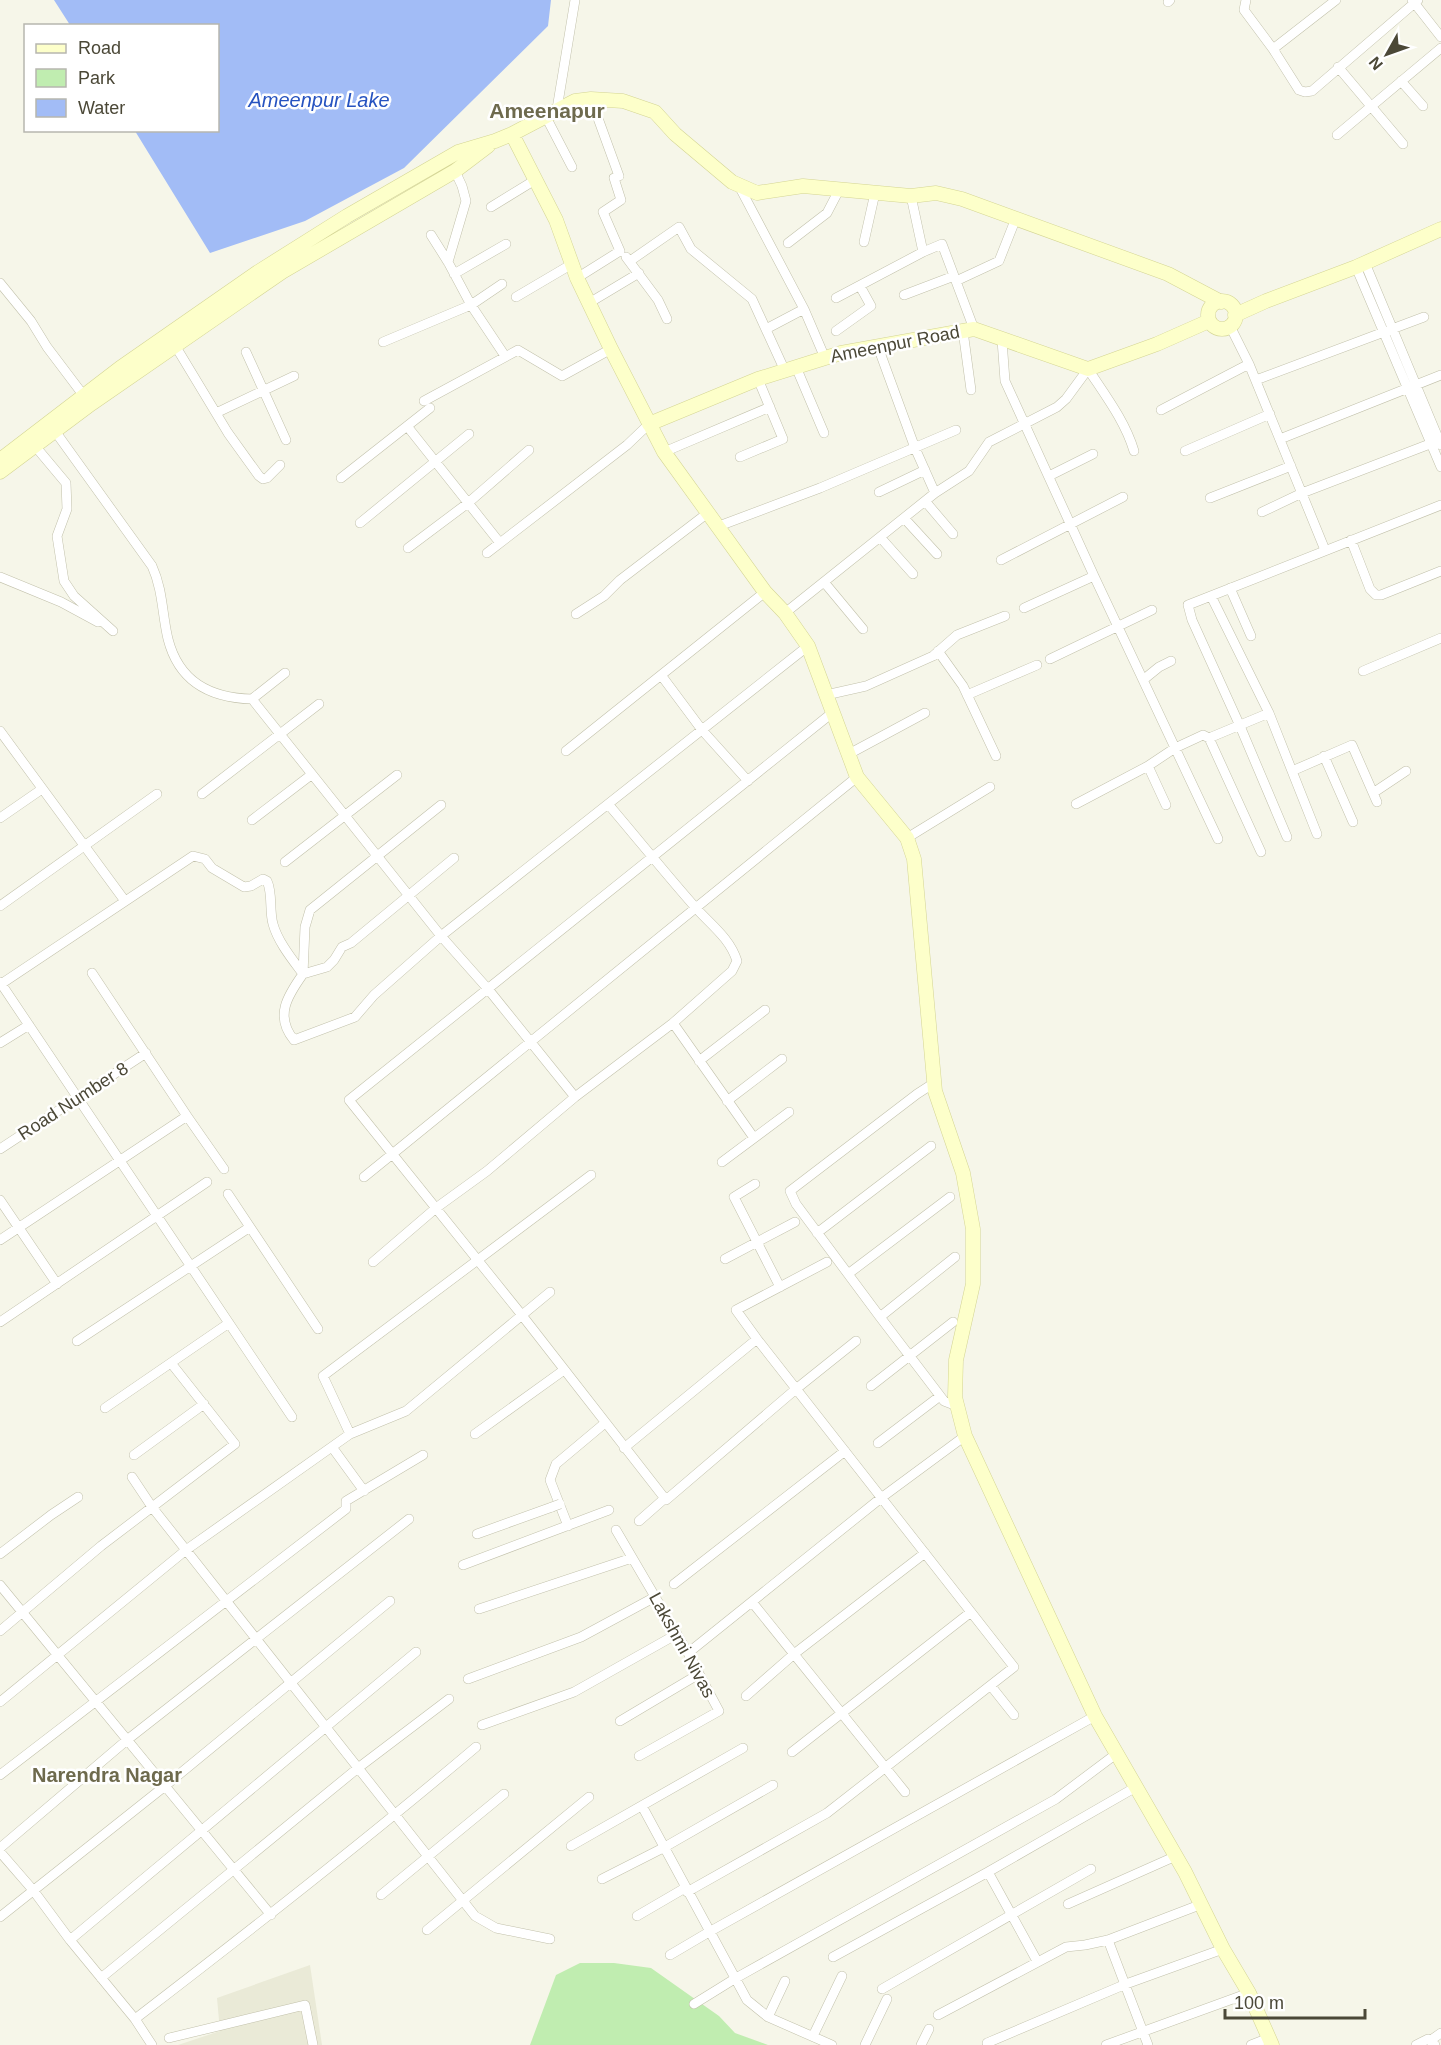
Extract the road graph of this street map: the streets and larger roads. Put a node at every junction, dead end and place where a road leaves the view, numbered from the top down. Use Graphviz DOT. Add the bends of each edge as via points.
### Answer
graph roads {
  1 [pos="576,0"];
  2 [pos="1246,0"];
  3 [pos="1336,0"];
  4 [pos="1415,1"];
  5 [pos="1441,36"];
  6 [pos="1441,48"];
  7 [pos="1273,49"];
  8 [pos="1338,67"];
  9 [pos="1401,81"];
  10 [pos="591,99"];
  11 [pos="1371,106"];
  12 [pos="1423,106"];
  13 [pos="551,113"];
  14 [pos="513,134"];
  15 [pos="1337,135"];
  16 [pos="495,141"];
  17 [pos="1403,144"];
  18 [pos="572,167"];
  19 [pos="455,171"];
  20 [pos="535,180"];
  21 [pos="739,186"];
  22 [pos="839,190"];
  23 [pos="875,193"];
  24 [pos="911,196"];
  25 [pos="491,207"];
  26 [pos="1016,218"];
  27 [pos="1441,229"];
  28 [pos="431,236"];
  29 [pos="864,242"];
  30 [pos="788,243"];
  31 [pos="506,244"];
  32 [pos="620,251"];
  33 [pos="923,252"];
  34 [pos="630,261"];
  35 [pos="448,262"];
  36 [pos="1361,265"];
  37 [pos="574,271"];
  38 [pos="639,273"];
  39 [pos="454,274"];
  40 [pos="955,279"];
  41 [pos="0,283"];
  42 [pos="502,284"];
  43 [pos="860,286"];
  44 [pos="904,295"];
  45 [pos="516,297"];
  46 [pos="836,298"];
  47 [pos="589,303"];
  48 [pos="471,305"];
  49 [pos="804,309"];
  50 [pos="1229,312"];
  51 [pos="1424,317"];
  52 [pos="667,319"];
  53 [pos="1209,321"];
  54 [pos="766,329"];
  55 [pos="969,330"];
  56 [pos="836,331"];
  57 [pos="1389,331"];
  58 [pos="1002,340"];
  59 [pos="383,342"];
  60 [pos="176,346"];
  61 [pos="878,347"];
  62 [pos="611,350"];
  63 [pos="246,352"];
  64 [pos="505,356"];
  65 [pos="825,358"];
  66 [pos="1249,364"];
  67 [pos="790,369"];
  68 [pos="1088,369"];
  69 [pos="1441,375"];
  70 [pos="294,376"];
  71 [pos="758,379"];
  72 [pos="1256,380"];
  73 [pos="1411,386"];
  74 [pos="971,390"];
  75 [pos="264,391"];
  76 [pos="87,400"];
  77 [pos="771,407"];
  78 [pos="1161,410"];
  79 [pos="216,413"];
  80 [pos="1270,414"];
  81 [pos="1026,423"];
  82 [pos="650,424"];
  83 [pos="407,426"];
  84 [pos="52,427"];
  85 [pos="956,430"];
  86 [pos="824,433"];
  87 [pos="469,434"];
  88 [pos="1280,439"];
  89 [pos="286,440"];
  90 [pos="1438,442"];
  91 [pos="35,446"];
  92 [pos="915,448"];
  93 [pos="529,450"];
  94 [pos="1134,451"];
  95 [pos="664,452"];
  96 [pos="1185,452"];
  97 [pos="1092,454"];
  98 [pos="740,457"];
  99 [pos="0,460"];
  100 [pos="435,462"];
  101 [pos="280,465"];
  102 [pos="1291,466"];
  103 [pos="1441,467"];
  104 [pos="924,470"];
  105 [pos="0,472"];
  106 [pos="1049,476"];
  107 [pos="341,478"];
  108 [pos="879,492"];
  109 [pos="935,493"];
  110 [pos="1302,493"];
  111 [pos="1123,497"];
  112 [pos="1210,498"];
  113 [pos="925,501"];
  114 [pos="468,503"];
  115 [pos="1441,505"];
  116 [pos="709,512"];
  117 [pos="1262,512"];
  118 [pos="904,518"];
  119 [pos="360,523"];
  120 [pos="1070,524"];
  121 [pos="720,526"];
  122 [pos="953,534"];
  123 [pos="880,537"];
  124 [pos="1351,540"];
  125 [pos="500,543"];
  126 [pos="408,548"];
  127 [pos="1325,550"];
  128 [pos="487,553"];
  129 [pos="937,554"];
  130 [pos="1001,560"];
  131 [pos="1441,571"];
  132 [pos="913,574"];
  133 [pos="1094,576"];
  134 [pos="0,577"];
  135 [pos="824,582"];
  136 [pos="1230,588"];
  137 [pos="765,592"];
  138 [pos="1211,596"];
  139 [pos="1023,608"];
  140 [pos="1152,610"];
  141 [pos="785,613"];
  142 [pos="576,614"];
  143 [pos="1005,616"];
  144 [pos="1118,625"];
  145 [pos="863,629"];
  146 [pos="1251,636"];
  147 [pos="1441,638"];
  148 [pos="808,646"];
  149 [pos="938,651"];
  150 [pos="1050,659"];
  151 [pos="1170,661"];
  152 [pos="1037,665"];
  153 [pos="1363,671"];
  154 [pos="285,672"];
  155 [pos="661,675"];
  156 [pos="1143,680"];
  157 [pos="826,695"];
  158 [pos="967,695"];
  159 [pos="252,699"];
  160 [pos="319,704"];
  161 [pos="832,713"];
  162 [pos="925,713"];
  163 [pos="1269,713"];
  164 [pos="1240,726"];
  165 [pos="702,730"];
  166 [pos="1,735"];
  167 [pos="280,735"];
  168 [pos="1209,738"];
  169 [pos="1175,748"];
  170 [pos="566,751"];
  171 [pos="847,755"];
  172 [pos="996,756"];
  173 [pos="1324,756"];
  174 [pos="1148,765"];
  175 [pos="1292,771"];
  176 [pos="1406,771"];
  177 [pos="311,775"];
  178 [pos="398,775"];
  179 [pos="857,777"];
  180 [pos="748,781"];
  181 [pos="990,787"];
  182 [pos="42,789"];
  183 [pos="157,794"];
  184 [pos="202,794"];
  185 [pos="608,804"];
  186 [pos="1076,804"];
  187 [pos="441,805"];
  188 [pos="1166,805"];
  189 [pos="345,815"];
  190 [pos="0,818"];
  191 [pos="252,820"];
  192 [pos="1353,822"];
  193 [pos="1317,834"];
  194 [pos="1287,837"];
  195 [pos="907,838"];
  196 [pos="1218,839"];
  197 [pos="85,847"];
  198 [pos="1260,852"];
  199 [pos="377,856"];
  200 [pos="653,856"];
  201 [pos="454,858"];
  202 [pos="285,862"];
  203 [pos="409,895"];
  204 [pos="124,901"];
  205 [pos="0,906"];
  206 [pos="696,908"];
  207 [pos="441,936"];
  208 [pos="92,973"];
  209 [pos="303,974"];
  210 [pos="1,983"];
  211 [pos="488,989"];
  212 [pos="765,1010"];
  213 [pos="673,1023"];
  214 [pos="29,1025"];
  215 [pos="530,1043"];
  216 [pos="0,1044"];
  217 [pos="146,1053"];
  218 [pos="782,1059"];
  219 [pos="699,1061"];
  220 [pos="934,1083"];
  221 [pos="575,1097"];
  222 [pos="77,1098"];
  223 [pos="727,1101"];
  224 [pos="789,1112"];
  225 [pos="187,1116"];
  226 [pos="754,1138"];
  227 [pos="931,1146"];
  228 [pos="0,1149"];
  229 [pos="393,1155"];
  230 [pos="120,1161"];
  231 [pos="722,1162"];
  232 [pos="224,1169"];
  233 [pos="591,1174"];
  234 [pos="364,1178"];
  235 [pos="207,1182"];
  236 [pos="755,1184"];
  237 [pos="228,1194"];
  238 [pos="950,1197"];
  239 [pos="0,1200"];
  240 [pos="436,1209"];
  241 [pos="157,1216"];
  242 [pos="795,1222"];
  243 [pos="250,1227"];
  244 [pos="19,1228"];
  245 [pos="817,1233"];
  246 [pos="0,1240"];
  247 [pos="757,1242"];
  248 [pos="955,1257"];
  249 [pos="725,1259"];
  250 [pos="478,1261"];
  251 [pos="373,1262"];
  252 [pos="827,1262"];
  253 [pos="191,1266"];
  254 [pos="848,1274"];
  255 [pos="57,1284"];
  256 [pos="780,1287"];
  257 [pos="550,1292"];
  258 [pos="521,1314"];
  259 [pos="880,1317"];
  260 [pos="0,1322"];
  261 [pos="953,1322"];
  262 [pos="229,1323"];
  263 [pos="318,1329"];
  264 [pos="757,1339"];
  265 [pos="77,1341"];
  266 [pos="856,1341"];
  267 [pos="909,1355"];
  268 [pos="171,1363"];
  269 [pos="564,1370"];
  270 [pos="871,1386"];
  271 [pos="796,1389"];
  272 [pos="940,1396"];
  273 [pos="204,1404"];
  274 [pos="957,1406"];
  275 [pos="105,1408"];
  276 [pos="292,1417"];
  277 [pos="605,1423"];
  278 [pos="350,1434"];
  279 [pos="475,1434"];
  280 [pos="965,1436"];
  281 [pos="878,1443"];
  282 [pos="332,1447"];
  283 [pos="624,1448"];
  284 [pos="845,1451"];
  285 [pos="134,1455"];
  286 [pos="423,1455"];
  287 [pos="132,1477"];
  288 [pos="364,1491"];
  289 [pos="78,1497"];
  290 [pos="664,1498"];
  291 [pos="881,1498"];
  292 [pos="556,1505"];
  293 [pos="152,1507"];
  294 [pos="609,1510"];
  295 [pos="409,1519"];
  296 [pos="639,1521"];
  297 [pos="568,1526"];
  298 [pos="616,1530"];
  299 [pos="477,1534"];
  300 [pos="186,1550"];
  301 [pos="925,1553"];
  302 [pos="0,1554"];
  303 [pos="632,1558"];
  304 [pos="463,1565"];
  305 [pos="674,1584"];
  306 [pos="0,1585"];
  307 [pos="655,1597"];
  308 [pos="226,1601"];
  309 [pos="390,1601"];
  310 [pos="752,1602"];
  311 [pos="479,1609"];
  312 [pos="971,1612"];
  313 [pos="23,1613"];
  314 [pos="0,1631"];
  315 [pos="677,1634"];
  316 [pos="256,1639"];
  317 [pos="416,1652"];
  318 [pos="688,1653"];
  319 [pos="794,1654"];
  320 [pos="57,1655"];
  321 [pos="699,1674"];
  322 [pos="468,1679"];
  323 [pos="290,1683"];
  324 [pos="991,1686"];
  325 [pos="746,1696"];
  326 [pos="449,1699"];
  327 [pos="95,1701"];
  328 [pos="0,1702"];
  329 [pos="842,1713"];
  330 [pos="1014,1715"];
  331 [pos="1095,1716"];
  332 [pos="620,1721"];
  333 [pos="482,1725"];
  334 [pos="325,1726"];
  335 [pos="127,1740"];
  336 [pos="476,1747"];
  337 [pos="743,1748"];
  338 [pos="792,1752"];
  339 [pos="1116,1754"];
  340 [pos="639,1756"];
  341 [pos="358,1768"];
  342 [pos="886,1768"];
  343 [pos="0,1774"];
  344 [pos="773,1785"];
  345 [pos="165,1786"];
  346 [pos="1136,1787"];
  347 [pos="905,1792"];
  348 [pos="504,1794"];
  349 [pos="589,1797"];
  350 [pos="642,1806"];
  351 [pos="395,1815"];
  352 [pos="201,1830"];
  353 [pos="571,1846"];
  354 [pos="663,1848"];
  355 [pos="0,1850"];
  356 [pos="1176,1856"];
  357 [pos="428,1857"];
  358 [pos="1091,1869"];
  359 [pos="234,1870"];
  360 [pos="988,1872"];
  361 [pos="602,1879"];
  362 [pos="33,1890"];
  363 [pos="686,1890"];
  364 [pos="381,1895"];
  365 [pos="462,1901"];
  366 [pos="1068,1904"];
  367 [pos="1202,1904"];
  368 [pos="1013,1914"];
  369 [pos="271,1915"];
  370 [pos="637,1916"];
  371 [pos="0,1917"];
  372 [pos="427,1930"];
  373 [pos="709,1932"];
  374 [pos="550,1939"];
  375 [pos="70,1940"];
  376 [pos="1108,1940"];
  377 [pos="1223,1949"];
  378 [pos="670,1955"];
  379 [pos="833,1957"];
  380 [pos="1037,1960"];
  381 [pos="842,1977"];
  382 [pos="101,1978"];
  383 [pos="736,1978"];
  384 [pos="785,1981"];
  385 [pos="1126,1984"];
  386 [pos="882,1989"];
  387 [pos="1249,1993"];
  388 [pos="887,1999"];
  389 [pos="694,2004"];
  390 [pos="938,2015"];
  391 [pos="768,2017"];
  392 [pos="135,2019"];
  393 [pos="929,2028"];
  394 [pos="1143,2031"];
  395 [pos="1441,2033"];
  396 [pos="813,2036"];
  397 [pos="168,2038"];
  398 [pos="1271,2041"];
  399 [pos="1433,2042"];
  400 [pos="152,2045"];
  401 [pos="313,2045"];
  402 [pos="832,2045"];
  403 [pos="866,2045"];
  404 [pos="921,2045"];
  405 [pos="988,2045"];
  406 [pos="1106,2045"];
  407 [pos="1148,2045"];
  408 [pos="1251,2045"];
  409 [pos="1416,2045"];
  1 -- 13 [label="street"];
  2 -- 7 [label="street" via="1244,10"];
  3 -- 7 [label="street"];
  4 -- 5 [label="street"];
  4 -- 8 [label="street"];
  6 -- 9 [label="street"];
  7 -- 8 [label="street" via="1299,90 1305,92 1312,91"];
  8 -- 11 [label="street"];
  9 -- 11 [label="street"];
  9 -- 12 [label="street"];
  10 -- 13 [label="street" via="575,101"];
  10 -- 21 [label="street" via="623,101 655,112 675,134"];
  10 -- 32 [label="street" via="619,176 614,178 621,200 603,212"];
  11 -- 15 [label="street"];
  11 -- 17 [label="street"];
  13 -- 14 [label="street"];
  13 -- 18 [label="street"];
  14 -- 16 [label="street"];
  14 -- 20 [label="street"];
  16 -- 19 [label="street"];
  16 -- 76 [label="street" via="458,152 258,272"];
  19 -- 35 [label="street" via="466,201"];
  19 -- 60 [label="street" via="282,272"];
  20 -- 25 [label="street"];
  20 -- 37 [label="street" via="556,220"];
  21 -- 22 [label="street" via="757,193 803,186"];
  21 -- 49 [label="street"];
  22 -- 23 [label="street"];
  22 -- 30 [label="street" via="827,213"];
  23 -- 24 [label="street"];
  23 -- 29 [label="street"];
  24 -- 26 [label="street" via="936,193"];
  24 -- 33 [label="street"];
  26 -- 40 [label="street" via="999,261"];
  26 -- 50 [label="street" via="1168,274"];
  27 -- 36 [label="street"];
  28 -- 35 [label="street"];
  31 -- 39 [label="street"];
  32 -- 34 [label="street"];
  32 -- 37 [label="street"];
  33 -- 40 [label="street" via="942,244"];
  33 -- 43 [label="street"];
  34 -- 38 [label="street"];
  34 -- 54 [label="street" via="679,227 691,249 752,299"];
  35 -- 39 [label="street"];
  36 -- 50 [label="street"];
  36 -- 57 [label="street"];
  37 -- 45 [label="street"];
  37 -- 47 [label="street"];
  38 -- 47 [label="street"];
  38 -- 52 [label="street"];
  39 -- 48 [label="street"];
  40 -- 44 [label="street"];
  40 -- 55 [label="street"];
  41 -- 76 [label="street"];
  42 -- 48 [label="street"];
  43 -- 46 [label="street"];
  43 -- 56 [label="street" via="871,306"];
  47 -- 62 [label="street"];
  48 -- 59 [label="street"];
  48 -- 64 [label="street"];
  49 -- 54 [label="street"];
  49 -- 65 [label="street"];
  50 -- 53 [label="street" via="1210,308"];
  50 -- 53 [label="street" via="1220,329"];
  50 -- 66 [label="street"];
  51 -- 57 [label="street"];
  53 -- 68 [label="street"];
  54 -- 67 [label="street"];
  55 -- 58 [label="street, Ameenpur Road"];
  55 -- 61 [label="street, Ameenpur Road"];
  55 -- 74 [label="street"];
  57 -- 72 [label="street"];
  57 -- 73 [label="street"];
  58 -- 68 [label="street, Ameenpur Road"];
  58 -- 81 [label="street" via="1005,381"];
  60 -- 76 [label="street"];
  60 -- 79 [label="street"];
  61 -- 65 [label="street, Ameenpur Road"];
  61 -- 92 [label="street"];
  62 -- 64 [label="street" via="562,376 518,350"];
  62 -- 82 [label="street"];
  63 -- 75 [label="street"];
  64 -- 83 [label="street" via="427,404"];
  65 -- 67 [label="street, Ameenpur Road"];
  66 -- 72 [label="street"];
  66 -- 78 [label="street"];
  67 -- 71 [label="street, Ameenpur Road"];
  67 -- 86 [label="street"];
  68 -- 81 [label="street" via="1057,407"];
  68 -- 94 [label="street" via="1129,435"];
  69 -- 73 [label="street"];
  70 -- 75 [label="street"];
  71 -- 77 [label="street"];
  71 -- 82 [label="street, Ameenpur Road"];
  72 -- 80 [label="street"];
  73 -- 88 [label="street"];
  73 -- 90 [label="street"];
  75 -- 79 [label="street"];
  75 -- 89 [label="street"];
  76 -- 84 [label="street"];
  77 -- 95 [label="street"];
  77 -- 98 [label="street" via="783,439"];
  79 -- 101 [label="street" via="259,476 267,478"];
  80 -- 88 [label="street"];
  80 -- 96 [label="street"];
  81 -- 106 [label="street"];
  81 -- 109 [label="street" via="989,442 969,471"];
  82 -- 95 [label="street"];
  82 -- 125 [label="street"];
  83 -- 100 [label="street"];
  83 -- 107 [label="street"];
  84 -- 91 [label="street"];
  84 -- 99 [label="street"];
  84 -- 159 [label="street" via="152,566 169,640 188,678 213,692"];
  85 -- 92 [label="street"];
  87 -- 100 [label="street"];
  88 -- 102 [label="street"];
  90 -- 103 [label="street"];
  90 -- 110 [label="street"];
  91 -- 105 [label="street"];
  91 -- 134 [label="street" via="66,483 68,509 57,536 64,580 74,596 113,631 61,602"];
  92 -- 104 [label="street"];
  92 -- 121 [label="street"];
  93 -- 114 [label="street"];
  95 -- 116 [label="street"];
  97 -- 106 [label="street"];
  100 -- 114 [label="street"];
  100 -- 119 [label="street"];
  102 -- 110 [label="street"];
  102 -- 112 [label="street"];
  104 -- 108 [label="street"];
  104 -- 109 [label="street"];
  106 -- 120 [label="street"];
  109 -- 113 [label="street"];
  110 -- 117 [label="street"];
  110 -- 127 [label="street"];
  111 -- 120 [label="street"];
  113 -- 118 [label="street"];
  113 -- 122 [label="street"];
  114 -- 125 [label="street"];
  114 -- 126 [label="street"];
  115 -- 124 [label="street"];
  116 -- 121 [label="street"];
  116 -- 142 [label="street"];
  118 -- 123 [label="street"];
  118 -- 129 [label="street"];
  120 -- 130 [label="street"];
  120 -- 133 [label="street"];
  121 -- 137 [label="street"];
  123 -- 132 [label="street"];
  123 -- 135 [label="street"];
  124 -- 127 [label="street"];
  124 -- 131 [label="street" via="1376,595"];
  125 -- 128 [label="street"];
  127 -- 136 [label="street"];
  133 -- 139 [label="street"];
  133 -- 144 [label="street"];
  135 -- 141 [label="street"];
  135 -- 145 [label="street"];
  136 -- 138 [label="street"];
  136 -- 146 [label="street"];
  137 -- 141 [label="street"];
  137 -- 155 [label="street"];
  138 -- 163 [label="street"];
  138 -- 164 [label="street" via="1188,605"];
  140 -- 144 [label="street"];
  141 -- 148 [label="street"];
  143 -- 149 [label="street" via="957,635"];
  144 -- 150 [label="street"];
  144 -- 156 [label="street"];
  147 -- 153 [label="street"];
  148 -- 157 [label="street"];
  148 -- 165 [label="street"];
  149 -- 157 [label="street" via="866,686"];
  149 -- 158 [label="street"];
  151 -- 156 [label="street"];
  152 -- 158 [label="street"];
  154 -- 159 [label="street"];
  155 -- 165 [label="street"];
  155 -- 170 [label="street"];
  156 -- 169 [label="street"];
  157 -- 161 [label="street"];
  158 -- 172 [label="street"];
  159 -- 167 [label="street"];
  160 -- 167 [label="street"];
  161 -- 171 [label="street"];
  161 -- 180 [label="street"];
  162 -- 171 [label="street"];
  163 -- 164 [label="street"];
  163 -- 175 [label="street"];
  164 -- 168 [label="street"];
  164 -- 194 [label="street"];
  165 -- 180 [label="street"];
  165 -- 185 [label="street"];
  166 -- 182 [label="street"];
  167 -- 177 [label="street"];
  167 -- 184 [label="street"];
  168 -- 169 [label="street" via="1203,735"];
  168 -- 198 [label="street"];
  169 -- 174 [label="street"];
  169 -- 196 [label="street"];
  171 -- 179 [label="street"];
  173 -- 175 [label="street"];
  173 -- 176 [label="street" via="1352,746 1375,798"];
  173 -- 192 [label="street"];
  174 -- 186 [label="street"];
  174 -- 188 [label="street"];
  175 -- 193 [label="street"];
  177 -- 189 [label="street"];
  177 -- 191 [label="street"];
  178 -- 189 [label="street"];
  179 -- 195 [label="street"];
  179 -- 206 [label="street"];
  180 -- 200 [label="street"];
  181 -- 195 [label="street"];
  182 -- 190 [label="street"];
  182 -- 197 [label="street"];
  183 -- 197 [label="street"];
  185 -- 200 [label="street"];
  185 -- 207 [label="street"];
  187 -- 199 [label="street"];
  189 -- 199 [label="street"];
  189 -- 202 [label="street"];
  195 -- 220 [label="street" via="914,859"];
  197 -- 204 [label="street"];
  197 -- 205 [label="street"];
  199 -- 203 [label="street"];
  199 -- 209 [label="street" via="310,910 304,927"];
  200 -- 206 [label="street"];
  200 -- 211 [label="street"];
  201 -- 203 [label="street"];
  203 -- 207 [label="street"];
  203 -- 209 [label="street" via="342,947 327,967"];
  204 -- 209 [label="street" via="194,856 205,859 212,868 244,887 265,880 274,927"];
  204 -- 210 [label="street"];
  206 -- 213 [label="street" via="735,953 737,961 732,971"];
  206 -- 215 [label="street"];
  207 -- 209 [label="street" via="355,1017 294,1040 286,1029 284,1008"];
  207 -- 211 [label="street"];
  208 -- 217 [label="street"];
  210 -- 214 [label="street"];
  211 -- 215 [label="street"];
  211 -- 229 [label="street" via="349,1100"];
  212 -- 219 [label="street"];
  213 -- 219 [label="street"];
  213 -- 221 [label="street"];
  214 -- 216 [label="street"];
  214 -- 222 [label="street"];
  215 -- 221 [label="street"];
  215 -- 229 [label="street"];
  217 -- 222 [label="street, Road Number 8"];
  217 -- 225 [label="street"];
  218 -- 223 [label="street"];
  219 -- 223 [label="street"];
  220 -- 245 [label="street" via="790,1191"];
  220 -- 274 [label="street" via="963,1173 974,1229 973,1284 956,1360"];
  221 -- 240 [label="street"];
  222 -- 228 [label="street, Road Number 8"];
  222 -- 230 [label="street"];
  223 -- 226 [label="street"];
  224 -- 226 [label="street"];
  225 -- 230 [label="street"];
  225 -- 232 [label="street"];
  226 -- 231 [label="street"];
  227 -- 245 [label="street"];
  229 -- 234 [label="street"];
  229 -- 240 [label="street"];
  230 -- 241 [label="street"];
  230 -- 244 [label="street"];
  233 -- 250 [label="street"];
  235 -- 241 [label="street"];
  236 -- 247 [label="street" via="734,1197"];
  237 -- 243 [label="street"];
  238 -- 254 [label="street"];
  239 -- 244 [label="street"];
  240 -- 250 [label="street"];
  240 -- 251 [label="street"];
  241 -- 253 [label="street"];
  241 -- 255 [label="street"];
  242 -- 247 [label="street"];
  243 -- 253 [label="street"];
  243 -- 263 [label="street"];
  244 -- 246 [label="street"];
  244 -- 255 [label="street"];
  245 -- 254 [label="street"];
  247 -- 249 [label="street"];
  247 -- 256 [label="street"];
  248 -- 259 [label="street"];
  250 -- 258 [label="street"];
  250 -- 278 [label="street" via="323,1376"];
  252 -- 256 [label="street"];
  253 -- 262 [label="street"];
  253 -- 265 [label="street"];
  254 -- 259 [label="street"];
  255 -- 260 [label="street"];
  256 -- 264 [label="street" via="736,1310"];
  257 -- 258 [label="street"];
  258 -- 269 [label="street"];
  258 -- 278 [label="street" via="406,1412"];
  259 -- 267 [label="street"];
  261 -- 267 [label="street"];
  262 -- 268 [label="street"];
  262 -- 276 [label="street"];
  264 -- 271 [label="street"];
  264 -- 283 [label="street"];
  266 -- 271 [label="street"];
  267 -- 270 [label="street"];
  267 -- 272 [label="street"];
  268 -- 273 [label="street"];
  268 -- 275 [label="street"];
  269 -- 277 [label="street"];
  269 -- 279 [label="street"];
  271 -- 284 [label="street"];
  271 -- 290 [label="street"];
  272 -- 274 [label="street"];
  272 -- 281 [label="street"];
  273 -- 285 [label="street"];
  273 -- 293 [label="street" via="235,1444"];
  274 -- 280 [label="street"];
  277 -- 283 [label="street"];
  277 -- 297 [label="street" via="556,1464 550,1479"];
  278 -- 282 [label="street"];
  280 -- 291 [label="street"];
  280 -- 331 [label="street"];
  282 -- 288 [label="street"];
  282 -- 300 [label="street"];
  283 -- 290 [label="street"];
  284 -- 291 [label="street"];
  284 -- 305 [label="street"];
  286 -- 288 [label="street"];
  287 -- 293 [label="street"];
  288 -- 308 [label="street" via="346,1501 346,1509"];
  289 -- 302 [label="street"];
  290 -- 296 [label="street"];
  291 -- 301 [label="street"];
  291 -- 310 [label="street"];
  292 -- 299 [label="street"];
  293 -- 300 [label="street"];
  293 -- 313 [label="street"];
  294 -- 297 [label="street"];
  295 -- 316 [label="street"];
  297 -- 304 [label="street"];
  298 -- 303 [label="street, Lakshmi Nivas"];
  300 -- 308 [label="street"];
  300 -- 320 [label="street"];
  301 -- 312 [label="street"];
  301 -- 319 [label="street"];
  303 -- 307 [label="street, Lakshmi Nivas"];
  303 -- 311 [label="street"];
  306 -- 313 [label="street"];
  307 -- 315 [label="street, Lakshmi Nivas"];
  307 -- 322 [label="street" via="581,1637"];
  308 -- 316 [label="street"];
  308 -- 327 [label="street"];
  309 -- 323 [label="street"];
  310 -- 318 [label="street"];
  310 -- 319 [label="street"];
  312 -- 324 [label="street" via="1014,1667"];
  312 -- 329 [label="street"];
  313 -- 314 [label="street"];
  313 -- 320 [label="street"];
  315 -- 318 [label="street, Lakshmi Nivas"];
  315 -- 333 [label="street" via="574,1692"];
  316 -- 323 [label="street"];
  316 -- 335 [label="street"];
  317 -- 334 [label="street"];
  318 -- 321 [label="street, Lakshmi Nivas"];
  319 -- 325 [label="street"];
  319 -- 329 [label="street"];
  320 -- 327 [label="street"];
  320 -- 328 [label="street"];
  321 -- 332 [label="street"];
  321 -- 340 [label="street, Lakshmi Nivas" via="719,1711"];
  323 -- 334 [label="street"];
  323 -- 345 [label="street"];
  324 -- 330 [label="street"];
  324 -- 342 [label="street"];
  326 -- 341 [label="street"];
  327 -- 335 [label="street"];
  327 -- 343 [label="street"];
  329 -- 338 [label="street"];
  329 -- 342 [label="street"];
  331 -- 339 [label="street"];
  331 -- 373 [label="street"];
  334 -- 341 [label="street"];
  334 -- 352 [label="street"];
  335 -- 345 [label="street"];
  335 -- 355 [label="street"];
  336 -- 351 [label="street"];
  337 -- 350 [label="street"];
  339 -- 346 [label="street"];
  339 -- 383 [label="street" via="1056,1799"];
  341 -- 351 [label="street"];
  341 -- 359 [label="street"];
  342 -- 347 [label="street"];
  342 -- 363 [label="street" via="827,1813"];
  344 -- 354 [label="street"];
  345 -- 352 [label="street"];
  345 -- 362 [label="street"];
  346 -- 356 [label="street"];
  346 -- 360 [label="street"];
  348 -- 357 [label="street"];
  349 -- 365 [label="street"];
  350 -- 353 [label="street"];
  350 -- 354 [label="street"];
  351 -- 357 [label="street"];
  351 -- 369 [label="street"];
  352 -- 359 [label="street"];
  352 -- 375 [label="street"];
  354 -- 361 [label="street"];
  354 -- 363 [label="street"];
  355 -- 362 [label="street"];
  356 -- 366 [label="street"];
  356 -- 367 [label="street"];
  357 -- 364 [label="street"];
  357 -- 365 [label="street"];
  358 -- 368 [label="street"];
  359 -- 369 [label="street"];
  359 -- 382 [label="street"];
  360 -- 368 [label="street"];
  360 -- 379 [label="street"];
  362 -- 371 [label="street"];
  362 -- 375 [label="street"];
  363 -- 370 [label="street"];
  363 -- 373 [label="street"];
  365 -- 372 [label="street"];
  365 -- 374 [label="street" via="475,1916 496,1928"];
  367 -- 376 [label="street"];
  367 -- 377 [label="street"];
  368 -- 380 [label="street"];
  368 -- 386 [label="street"];
  369 -- 392 [label="street"];
  373 -- 378 [label="street"];
  373 -- 383 [label="street"];
  375 -- 382 [label="street"];
  376 -- 380 [label="street" via="1066,1947"];
  376 -- 385 [label="street"];
  377 -- 385 [label="street"];
  377 -- 387 [label="street"];
  380 -- 390 [label="street"];
  381 -- 396 [label="street"];
  382 -- 392 [label="street"];
  383 -- 389 [label="street"];
  383 -- 391 [label="street" via="747,2000"];
  384 -- 391 [label="street"];
  385 -- 394 [label="street"];
  385 -- 405 [label="street"];
  387 -- 394 [label="street"];
  387 -- 398 [label="street"];
  388 -- 403 [label="street"];
  391 -- 396 [label="street"];
  392 -- 400 [label="street"];
  393 -- 404 [label="street"];
  394 -- 406 [label="street"];
  394 -- 407 [label="street"];
  395 -- 399 [label="street"];
  396 -- 402 [label="street"];
  397 -- 401 [label="street" via="305,2005"];
  398 -- 408 [label="street"];
  399 -- 409 [label="street" via="1426,2039"];
}
